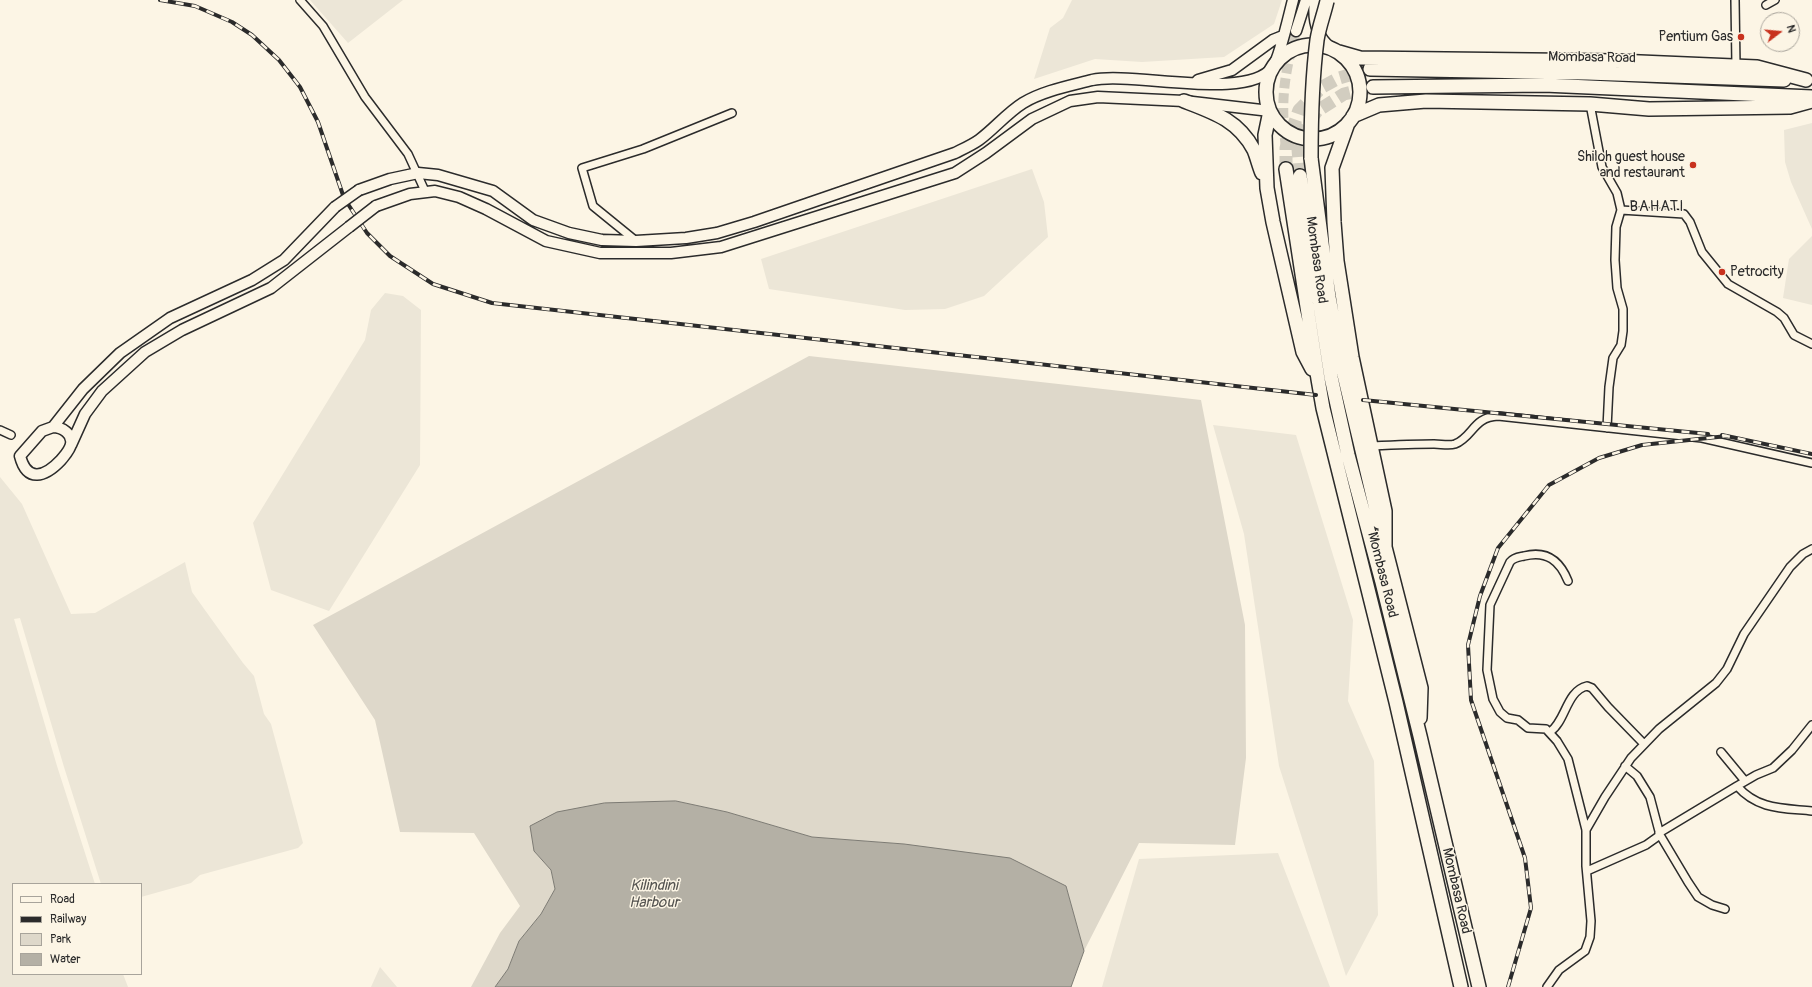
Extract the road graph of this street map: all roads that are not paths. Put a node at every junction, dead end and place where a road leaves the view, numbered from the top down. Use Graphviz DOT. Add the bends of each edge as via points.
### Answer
graph roads {
  1 [pos="300,0"];
  2 [pos="1293,0"];
  3 [pos="1306,0"];
  4 [pos="1323,0"];
  5 [pos="1735,0"];
  6 [pos="1774,0"];
  7 [pos="1766,5"];
  8 [pos="1296,31"];
  9 [pos="1283,36"];
  10 [pos="1334,50"];
  11 [pos="1736,66"];
  12 [pos="1272,67"];
  13 [pos="1370,69"];
  14 [pos="1809,80"];
  15 [pos="1190,82"];
  16 [pos="1373,87"];
  17 [pos="1812,97"];
  18 [pos="1184,101"];
  19 [pos="1812,102"];
  20 [pos="1590,104"];
  21 [pos="1270,111"];
  22 [pos="732,113"];
  23 [pos="1351,119"];
  24 [pos="1286,169"];
  25 [pos="418,173"];
  26 [pos="1300,176"];
  27 [pos="1267,188"];
  28 [pos="425,192"];
  29 [pos="1621,210"];
  30 [pos="636,241"];
  31 [pos="1812,344"];
  32 [pos="1318,379"];
  33 [pos="54,427"];
  34 [pos="1607,428"];
  35 [pos="0,430"];
  36 [pos="11,435"];
  37 [pos="71,445"];
  38 [pos="1372,446"];
  39 [pos="1812,463"];
  40 [pos="1385,547"];
  41 [pos="1812,549"];
  42 [pos="1568,581"];
  43 [pos="1812,725"];
  44 [pos="1550,732"];
  45 [pos="1420,736"];
  46 [pos="1644,744"];
  47 [pos="1721,752"];
  48 [pos="1625,766"];
  49 [pos="1744,781"];
  50 [pos="1737,786"];
  51 [pos="1812,811"];
  52 [pos="1586,830"];
  53 [pos="1659,834"];
  54 [pos="1587,871"];
  55 [pos="1725,909"];
  56 [pos="1461,987"];
  57 [pos="1479,987"];
  58 [pos="1547,987"];
  1 -- 25 [label="street" via="323,26 365,97 408,154"];
  2 -- 9 [label="main road"];
  3 -- 8 [label="main road"];
  4 -- 10 [label="main road" via="1314,12 1317,30 1323,42"];
  4 -- 40 [label="highway, bridge" via="1311,118 1312,158 1329,297 1340,362"];
  5 -- 11 [label="street"];
  6 -- 7 [label="street"];
  9 -- 12 [label="main road"];
  9 -- 15 [label="main road" via="1273,40 1232,70"];
  10 -- 11 [label="highway" via="1360,58 1617,61"];
  10 -- 12 [label="highway" via="1310,44 1282,55"];
  10 -- 23 [label="highway" via="1354,68 1359,81 1359,99"];
  11 -- 14 [label="highway" via="1757,67"];
  12 -- 15 [label="main road" via="1259,77 1241,83"];
  12 -- 21 [label="highway" via="1267,81 1266,97"];
  13 -- 14 [label="highway, Mombasa Road"];
  15 -- 30 [label="main road" via="1094,80 1043,93 1022,104 978,141 955,153 754,222 686,238"];
  16 -- 17 [label="highway, Mombasa Road" via="1544,85"];
  18 -- 21 [label="main road"];
  18 -- 27 [label="highway" via="1223,117 1242,132 1254,150"];
  18 -- 28 [label="main road" via="1098,97 1070,101 1032,119 955,173 721,247 671,253 600,253 546,241 459,197 435,191"];
  19 -- 20 [label="highway" via="1790,107 1649,109"];
  20 -- 23 [label="highway" via="1426,101 1379,105"];
  20 -- 29 [label="street" via="1602,167 1617,193"];
  21 -- 23 [label="highway" via="1279,125 1292,134 1306,139 1322,138 1336,133"];
  21 -- 27 [label="highway" via="1265,135"];
  22 -- 30 [label="street" via="643,149 581,168 593,206"];
  23 -- 38 [label="highway" via="1332,168 1334,222 1352,357"];
  24 -- 32 [label="highway, Mombasa Road"];
  25 -- 28 [label="street"];
  25 -- 30 [label="main road" via="438,175 493,191 533,220 569,233 602,240"];
  25 -- 33 [label="main road, bridge" via="359,190 335,207 284,260 252,280 170,318 120,353 83,389"];
  26 -- 45 [label="highway, Mombasa Road" via="1331,377 1344,439"];
  27 -- 32 [label="highway" via="1272,222 1303,352"];
  28 -- 37 [label="main road, bridge" via="410,194 376,206 271,288 182,330 145,352 102,391 85,414"];
  29 -- 31 [label="street" via="1684,214 1702,252 1728,284 1781,315 1794,335"];
  29 -- 34 [label="street" via="1616,228 1615,260 1617,288 1623,309 1623,331 1621,345 1613,358"];
  32 -- 56 [label="highway, Mombasa Road"];
  33 -- 37 [label="main road" via="66,431"];
  33 -- 37 [label="main road" via="42,431 20,456 23,467 35,474 46,472 62,458"];
  34 -- 38 [label="street" via="1492,416 1476,424 1462,440 1451,445"];
  34 -- 39 [label="street" via="1702,438"];
  35 -- 36 [label="street"];
  38 -- 40 [label="highway" via="1385,511"];
  40 -- 45 [label="highway" via="1421,688"];
  41 -- 46 [label="street" via="1790,567 1744,634 1727,669 1716,683"];
  42 -- 44 [label="street" via="1561,566 1550,558 1535,553 1515,558 1510,562 1493,595 1489,610 1487,670 1495,704 1503,716 1518,720 1528,728 1543,727"];
  43 -- 49 [label="street" via="1774,768"];
  44 -- 46 [label="street" via="1559,723 1579,689 1587,686 1592,688"];
  44 -- 52 [label="street" via="1568,759"];
  45 -- 57 [label="highway, Mombasa Road"];
  46 -- 48 [label="street"];
  47 -- 49 [label="street"];
  48 -- 52 [label="street"];
  48 -- 53 [label="street" via="1637,776 1650,797"];
  49 -- 50 [label="street"];
  50 -- 51 [label="street" via="1750,798 1767,806"];
  50 -- 53 [label="street"];
  52 -- 54 [label="street"];
  53 -- 54 [label="street" via="1646,845"];
  53 -- 55 [label="street" via="1698,896 1712,905"];
  54 -- 58 [label="street" via="1591,921 1588,946 1583,954 1560,970"];
}
